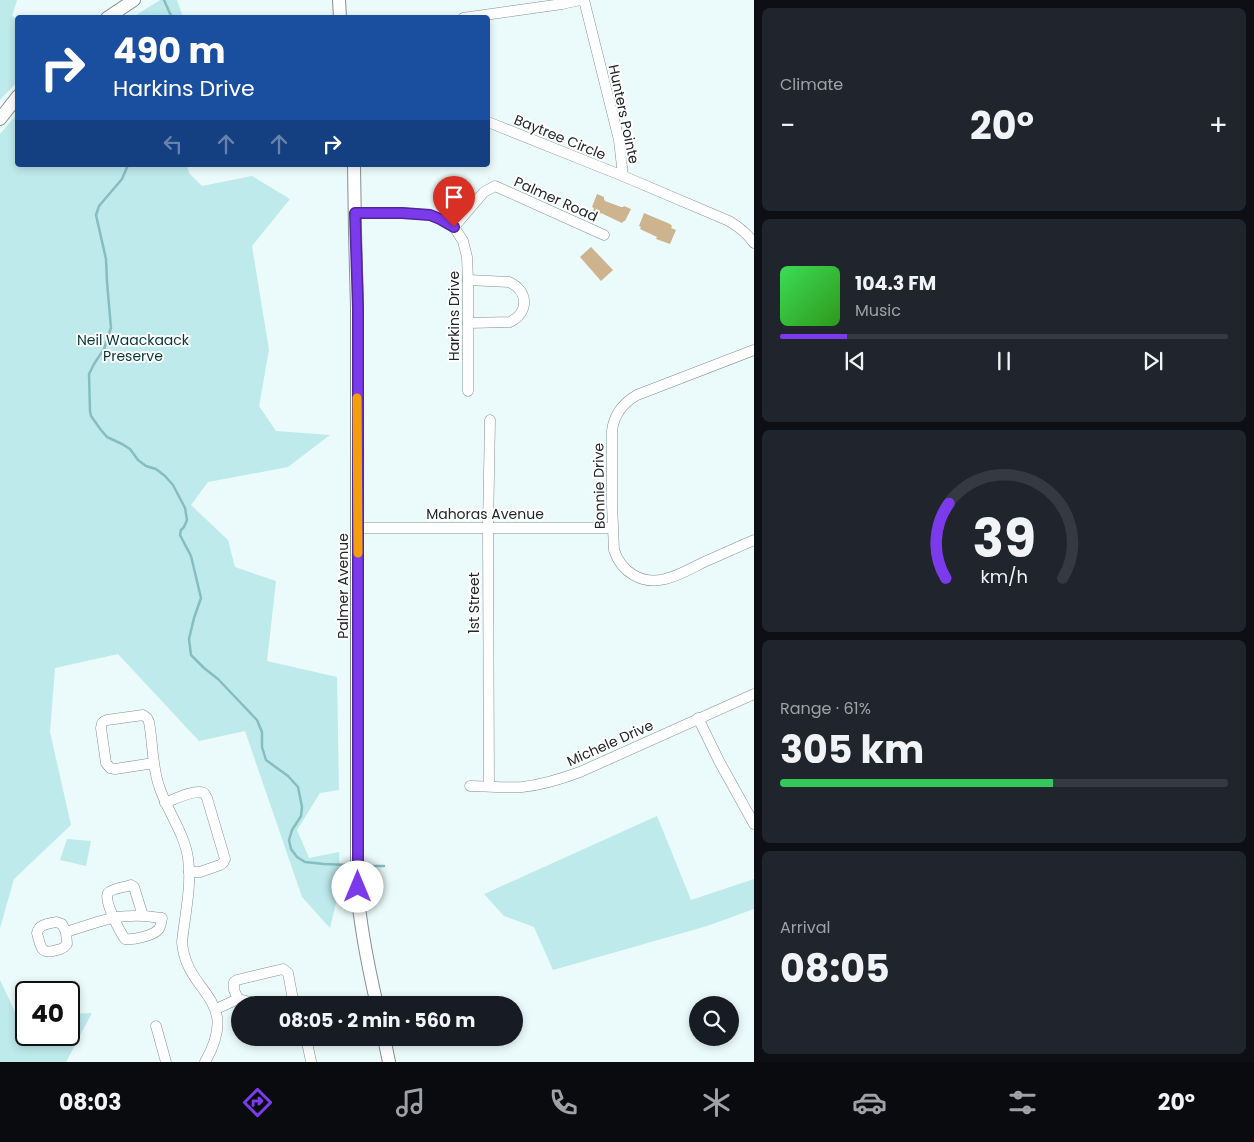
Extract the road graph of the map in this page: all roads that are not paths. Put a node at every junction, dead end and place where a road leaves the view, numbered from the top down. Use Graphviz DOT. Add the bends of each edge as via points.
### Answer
graph roads {
  1 [pos="339,0"];
  2 [pos="580,0"];
  3 [pos="584,0"];
  4 [pos="132,1"];
  5 [pos="111,15"];
  6 [pos="340,15"];
  7 [pos="484,15"];
  8 [pos="15,100"];
  9 [pos="0,119"];
  10 [pos="490,123"];
  11 [pos="354,167"];
  12 [pos="623,176"];
  13 [pos="355,213"];
  14 [pos="454,227"];
  15 [pos="604,235"];
  16 [pos="754,243"];
  17 [pos="468,280"];
  18 [pos="468,323"];
  19 [pos="754,350"];
  20 [pos="468,391"];
  21 [pos="490,420"];
  22 [pos="358,528"];
  23 [pos="488,528"];
  24 [pos="612,528"];
  25 [pos="754,540"];
  26 [pos="754,694"];
  27 [pos="698,718"];
  28 [pos="154,763"];
  29 [pos="470,786"];
  30 [pos="489,786"];
  31 [pos="165,803"];
  32 [pos="754,824"];
  33 [pos="190,872"];
  34 [pos="143,916"];
  35 [pos="114,917"];
  36 [pos="66,932"];
  37 [pos="237,996"];
  38 [pos="292,996"];
  39 [pos="375,996"];
  40 [pos="231,1002"];
  41 [pos="216,1008"];
  42 [pos="156,1026"];
  43 [pos="307,1046"];
  44 [pos="386,1046"];
  45 [pos="166,1062"];
  46 [pos="205,1062"];
  47 [pos="310,1062"];
  48 [pos="389,1062"];
  1 -- 6 [label="street"];
  2 -- 7 [label="street"];
  3 -- 12 [label="street, Hunters Pointe" via="619,140"];
  4 -- 5 [label="street"];
  8 -- 9 [label="street"];
  10 -- 12 [label="street, Baytree Circle"];
  11 -- 13 [label="street, Palmer Avenue"];
  12 -- 16 [label="street, Hunters Pointe" via="729,221"];
  13 -- 14 [label="street" via="430,215"];
  13 -- 22 [label="street, Palmer Avenue"];
  14 -- 15 [label="street, Palmer Road" via="484,192 495,186"];
  14 -- 17 [label="street, Harkins Drive" via="465,248"];
  17 -- 18 [label="street, Harkins Drive"];
  17 -- 18 [label="street" via="509,282 520,289 524,303 520,315 510,322"];
  18 -- 20 [label="street, Harkins Drive"];
  19 -- 24 [label="street, Bonnie Drive" via="637,395 623,406 612,430"];
  21 -- 23 [label="street, 1st Street"];
  22 -- 23 [label="street, Mahoras Avenue"];
  22 -- 39 [label="street, Palmer Avenue" via="358,889"];
  23 -- 24 [label="street, Mahoras Avenue"];
  23 -- 30 [label="street, 1st Street"];
  24 -- 25 [label="street, Bonnie Drive" via="614,550 625,570 633,576 654,581 670,578"];
  26 -- 27 [label="street, Michele Drive"];
  27 -- 30 [label="street, Michele Drive" via="562,779 523,786"];
  27 -- 32 [label="street"];
  28 -- 28 [label="street" via="115,769 107,766 101,724 107,720 143,715 150,722"];
  28 -- 31 [label="street"];
  29 -- 30 [label="street, Michele Drive"];
  31 -- 33 [label="street" via="181,834"];
  31 -- 33 [label="street" via="198,792 207,798 225,859 223,864"];
  33 -- 41 [label="street" via="183,951 189,967"];
  34 -- 35 [label="street"];
  34 -- 35 [label="street" via="131,885 108,894"];
  34 -- 35 [label="street" via="162,918 160,928 132,940 125,939"];
  35 -- 36 [label="street"];
  37 -- 38 [label="street" via="234,982 237,980 282,969 288,973"];
  40 -- 41 [label="street"];
  41 -- 46 [label="street" via="215,1040"];
  42 -- 45 [label="street"];
  43 -- 47 [label="street"];
  44 -- 48 [label="street"];
}
